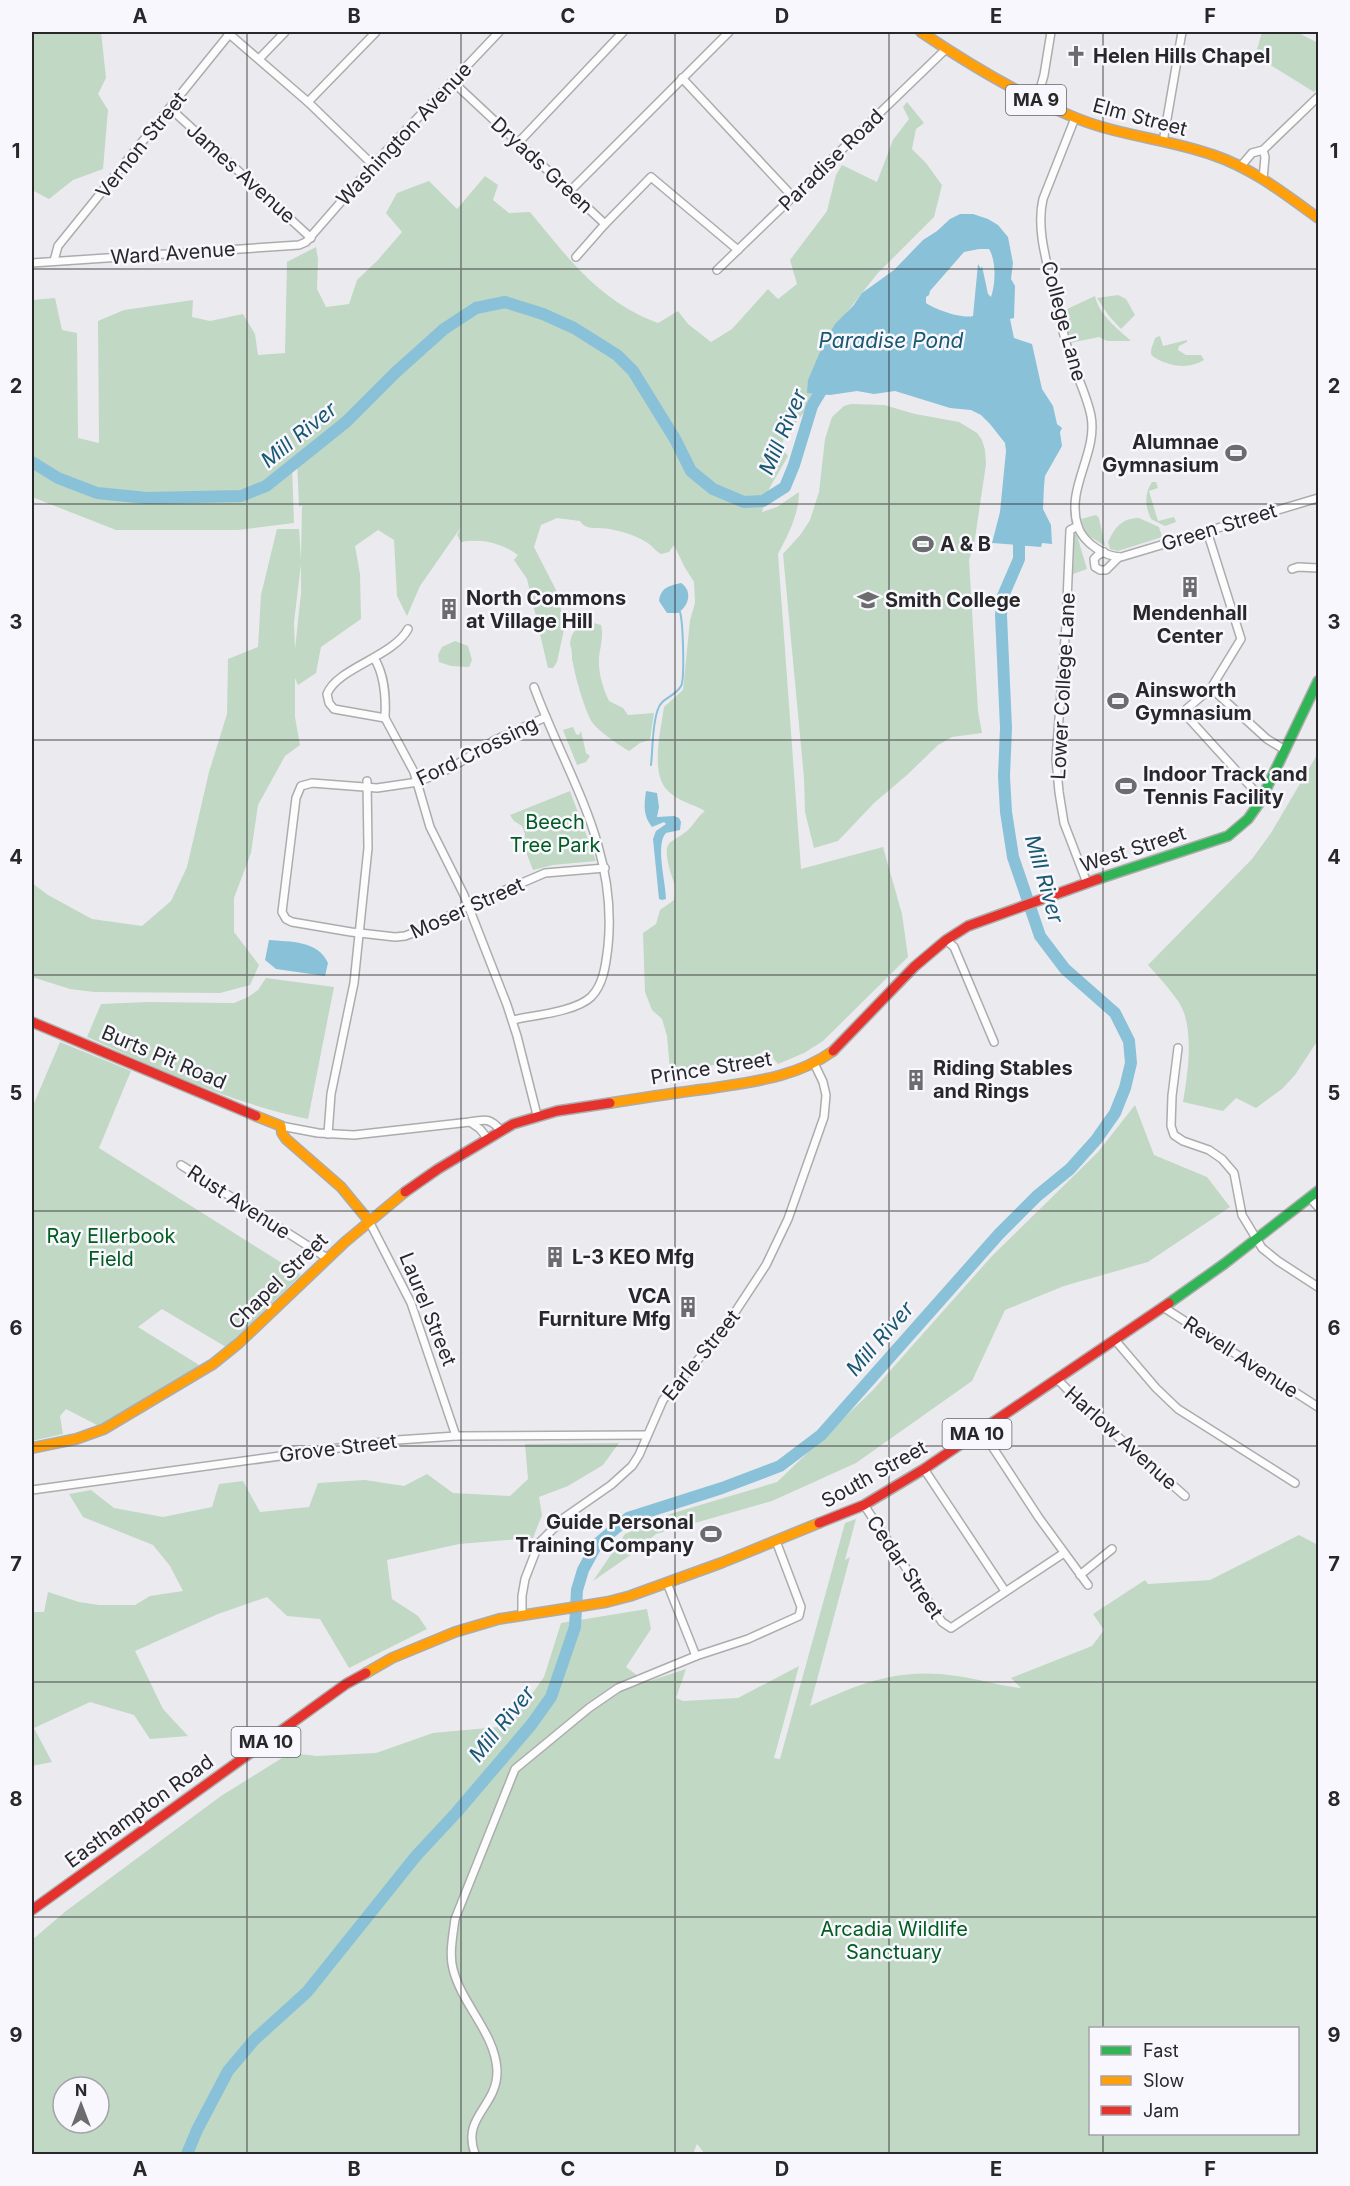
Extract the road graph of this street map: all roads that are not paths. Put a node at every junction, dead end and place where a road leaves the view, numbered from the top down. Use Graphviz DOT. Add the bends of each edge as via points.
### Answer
graph roads {
  1 [pos="229,32"];
  2 [pos="285,32"];
  3 [pos="376,32"];
  4 [pos="499,32"];
  5 [pos="622,32"];
  6 [pos="729,32"];
  7 [pos="921,32"];
  8 [pos="1051,32"];
  9 [pos="1182,32"];
  10 [pos="946,49"];
  11 [pos="259,59"];
  12 [pos="682,78"];
  13 [pos="452,81"];
  14 [pos="1318,97"];
  15 [pos="1037,100"];
  16 [pos="308,102"];
  17 [pos="171,109"];
  18 [pos="1075,118"];
  19 [pos="1163,142"];
  20 [pos="518,143"];
  21 [pos="1263,150"];
  22 [pos="373,165"];
  23 [pos="1241,166"];
  24 [pos="1263,179"];
  25 [pos="570,191"];
  26 [pos="793,197"];
  27 [pos="1318,218"];
  28 [pos="605,224"];
  29 [pos="311,238"];
  30 [pos="738,250"];
  31 [pos="576,257"];
  32 [pos="54,261"];
  33 [pos="32,263"];
  34 [pos="717,270"];
  35 [pos="1318,498"];
  36 [pos="1078,526"];
  37 [pos="1207,531"];
  38 [pos="1104,552"];
  39 [pos="1119,557"];
  40 [pos="1318,568"];
  41 [pos="1292,569"];
  42 [pos="408,629"];
  43 [pos="374,658"];
  44 [pos="1318,681"];
  45 [pos="534,687"];
  46 [pos="1210,688"];
  47 [pos="546,717"];
  48 [pos="385,718"];
  49 [pos="1285,750"];
  50 [pos="418,782"];
  51 [pos="367,785"];
  52 [pos="301,786"];
  53 [pos="1262,799"];
  54 [pos="605,868"];
  55 [pos="1087,883"];
  56 [pos="468,906"];
  57 [pos="358,933"];
  58 [pos="946,940"];
  59 [pos="870,1014"];
  60 [pos="513,1020"];
  61 [pos="32,1022"];
  62 [pos="994,1042"];
  63 [pos="1178,1048"];
  64 [pos="814,1063"];
  65 [pos="537,1115"];
  66 [pos="470,1122"];
  67 [pos="281,1126"];
  68 [pos="501,1131"];
  69 [pos="328,1134"];
  70 [pos="488,1139"];
  71 [pos="181,1165"];
  72 [pos="1318,1191"];
  73 [pos="1310,1198"];
  74 [pos="1318,1207"];
  75 [pos="369,1221"];
  76 [pos="1257,1239"];
  77 [pos="327,1258"];
  78 [pos="1318,1287"];
  79 [pos="1163,1307"];
  80 [pos="1115,1340"];
  81 [pos="1057,1379"];
  82 [pos="1318,1407"];
  83 [pos="982,1431"];
  84 [pos="456,1436"];
  85 [pos="647,1436"];
  86 [pos="32,1448"];
  87 [pos="924,1469"];
  88 [pos="1295,1482"];
  89 [pos="32,1490"];
  90 [pos="1185,1496"];
  91 [pos="864,1505"];
  92 [pos="776,1541"];
  93 [pos="1112,1549"];
  94 [pos="1064,1552"];
  95 [pos="1080,1575"];
  96 [pos="667,1583"];
  97 [pos="1088,1585"];
  98 [pos="1005,1591"];
  99 [pos="522,1614"];
  100 [pos="696,1656"];
  101 [pos="32,1910"];
  102 [pos="475,2154"];
  1 -- 11 [label="street"];
  1 -- 17 [label="street, Vernon Street"];
  2 -- 11 [label="street"];
  3 -- 16 [label="street"];
  4 -- 13 [label="street, Washington Avenue"];
  5 -- 20 [label="street"];
  6 -- 12 [label="street"];
  7 -- 10 [label="main road, Elm Street / MA 9"];
  8 -- 15 [label="street"];
  9 -- 19 [label="street"];
  10 -- 15 [label="main road, Elm Street / MA 9"];
  10 -- 26 [label="street, Paradise Road"];
  11 -- 16 [label="street"];
  12 -- 25 [label="street"];
  12 -- 26 [label="street"];
  13 -- 20 [label="street, Dryads Green"];
  13 -- 22 [label="street, Washington Avenue"];
  14 -- 21 [label="street"];
  15 -- 18 [label="main road, Elm Street / MA 9"];
  16 -- 22 [label="street"];
  17 -- 29 [label="street, James Avenue"];
  17 -- 32 [label="street, Vernon Street" via="58,246"];
  18 -- 19 [label="main road, Elm Street / MA 9"];
  18 -- 36 [label="street, College Lane" via="1040,213 1043,243 1065,336 1091,416 1091,439 1075,500"];
  19 -- 23 [label="main road, Elm Street / MA 9"];
  20 -- 25 [label="street, Dryads Green"];
  21 -- 23 [label="street" via="1252,153"];
  21 -- 24 [label="street"];
  22 -- 29 [label="street, Washington Avenue"];
  23 -- 24 [label="main road, Elm Street / MA 9"];
  24 -- 27 [label="main road, Elm Street / MA 9"];
  25 -- 28 [label="street, Dryads Green"];
  26 -- 30 [label="street, Paradise Road"];
  28 -- 30 [label="street, Dryads Green" via="651,177"];
  28 -- 31 [label="street"];
  29 -- 32 [label="street, Ward Avenue" via="299,245"];
  30 -- 34 [label="street, Paradise Road"];
  32 -- 33 [label="street, Ward Avenue"];
  35 -- 37 [label="street, Green Street"];
  36 -- 38 [label="street" via="1085,539"];
  36 -- 55 [label="street, Lower College Lane" via="1070,532 1056,759 1064,823"];
  37 -- 39 [label="street, Green Street"];
  37 -- 46 [label="street" via="1241,639"];
  38 -- 39 [label="street"];
  38 -- 39 [label="street, Green Street" via="1094,559 1100,570 1106,570"];
  40 -- 41 [label="street"];
  42 -- 43 [label="street" via="400,640"];
  43 -- 48 [label="street" via="385,695"];
  43 -- 48 [label="street" via="334,681 327,694 334,709"];
  44 -- 49 [label="main road, West Street"];
  45 -- 47 [label="street"];
  46 -- 49 [label="street"];
  46 -- 53 [label="street" via="1183,712"];
  47 -- 50 [label="street, Ford Crossing"];
  47 -- 54 [label="street" via="589,817"];
  48 -- 50 [label="street"];
  49 -- 53 [label="main road, West Street"];
  50 -- 51 [label="street, Ford Crossing"];
  50 -- 56 [label="street" via="430,826"];
  51 -- 52 [label="street, Ford Crossing"];
  51 -- 57 [label="street" via="368,848"];
  52 -- 57 [label="street, Moser Street" via="296,798 282,912 292,922"];
  53 -- 55 [label="main road, West Street" via="1248,819 1228,836"];
  54 -- 56 [label="street, Moser Street" via="545,873"];
  54 -- 60 [label="street" via="609,934 597,989 585,1002"];
  55 -- 58 [label="main road, West Street" via="1012,908"];
  56 -- 57 [label="street, Moser Street" via="405,936"];
  56 -- 60 [label="street"];
  57 -- 69 [label="street" via="354,983 331,1094"];
  58 -- 59 [label="main road, West Street"];
  58 -- 62 [label="street" via="954,947"];
  59 -- 64 [label="main road, Prince Street" via="845,1042"];
  60 -- 65 [label="street"];
  61 -- 67 [label="main road, Burts Pit Road"];
  63 -- 76 [label="street" via="1172,1132 1178,1139 1216,1154 1231,1168 1242,1215"];
  64 -- 65 [label="main road, Prince Street" via="763,1080"];
  64 -- 85 [label="street, Earle Street" via="826,1095 824,1117 777,1244 736,1313 663,1400"];
  65 -- 68 [label="main road, Chapel Street"];
  66 -- 68 [label="street" via="492,1121"];
  66 -- 69 [label="street"];
  66 -- 70 [label="street"];
  67 -- 69 [label="street"];
  67 -- 75 [label="main road, Laurel Street" via="286,1139 341,1187"];
  68 -- 70 [label="main road, Chapel Street"];
  70 -- 75 [label="main road, Chapel Street" via="415,1185"];
  71 -- 77 [label="street, Rust Avenue"];
  72 -- 73 [label="main road, South Street / MA 10"];
  73 -- 74 [label="street"];
  73 -- 76 [label="main road, South Street / MA 10"];
  75 -- 77 [label="main road, Chapel Street"];
  75 -- 84 [label="street, Laurel Street" via="411,1303"];
  76 -- 78 [label="street" via="1278,1261"];
  76 -- 79 [label="main road, South Street / MA 10"];
  77 -- 86 [label="main road, Chapel Street" via="213,1364 104,1429"];
  79 -- 80 [label="main road, South Street / MA 10"];
  79 -- 82 [label="street, Revell Avenue"];
  80 -- 81 [label="main road, South Street / MA 10"];
  80 -- 88 [label="street" via="1178,1408"];
  81 -- 83 [label="main road, South Street / MA 10"];
  81 -- 90 [label="street, Harlow Avenue"];
  83 -- 87 [label="main road, South Street / MA 10"];
  83 -- 94 [label="street"];
  84 -- 85 [label="street, Grove Street"];
  84 -- 89 [label="street, Grove Street" via="345,1446"];
  85 -- 99 [label="street, Earle Street" via="623,1476 565,1517 539,1543 525,1579"];
  87 -- 91 [label="main road, South Street / MA 10"];
  87 -- 98 [label="street"];
  91 -- 92 [label="main road, South Street / MA 10"];
  91 -- 98 [label="street, Cedar Street" via="948,1627"];
  92 -- 96 [label="main road, South Street / MA 10"];
  92 -- 100 [label="street" via="801,1607 800,1616"];
  93 -- 95 [label="street"];
  94 -- 95 [label="street"];
  94 -- 98 [label="street"];
  95 -- 97 [label="street"];
  96 -- 99 [label="main road, South Street / MA 10" via="596,1604"];
  96 -- 100 [label="street"];
  99 -- 101 [label="main road, Easthampton Road / MA 10" via="441,1637 346,1684"];
  100 -- 102 [label="street" via="618,1688 515,1769 455,1919 452,1967 490,2042 497,2069 494,2090 471,2130"];
}
